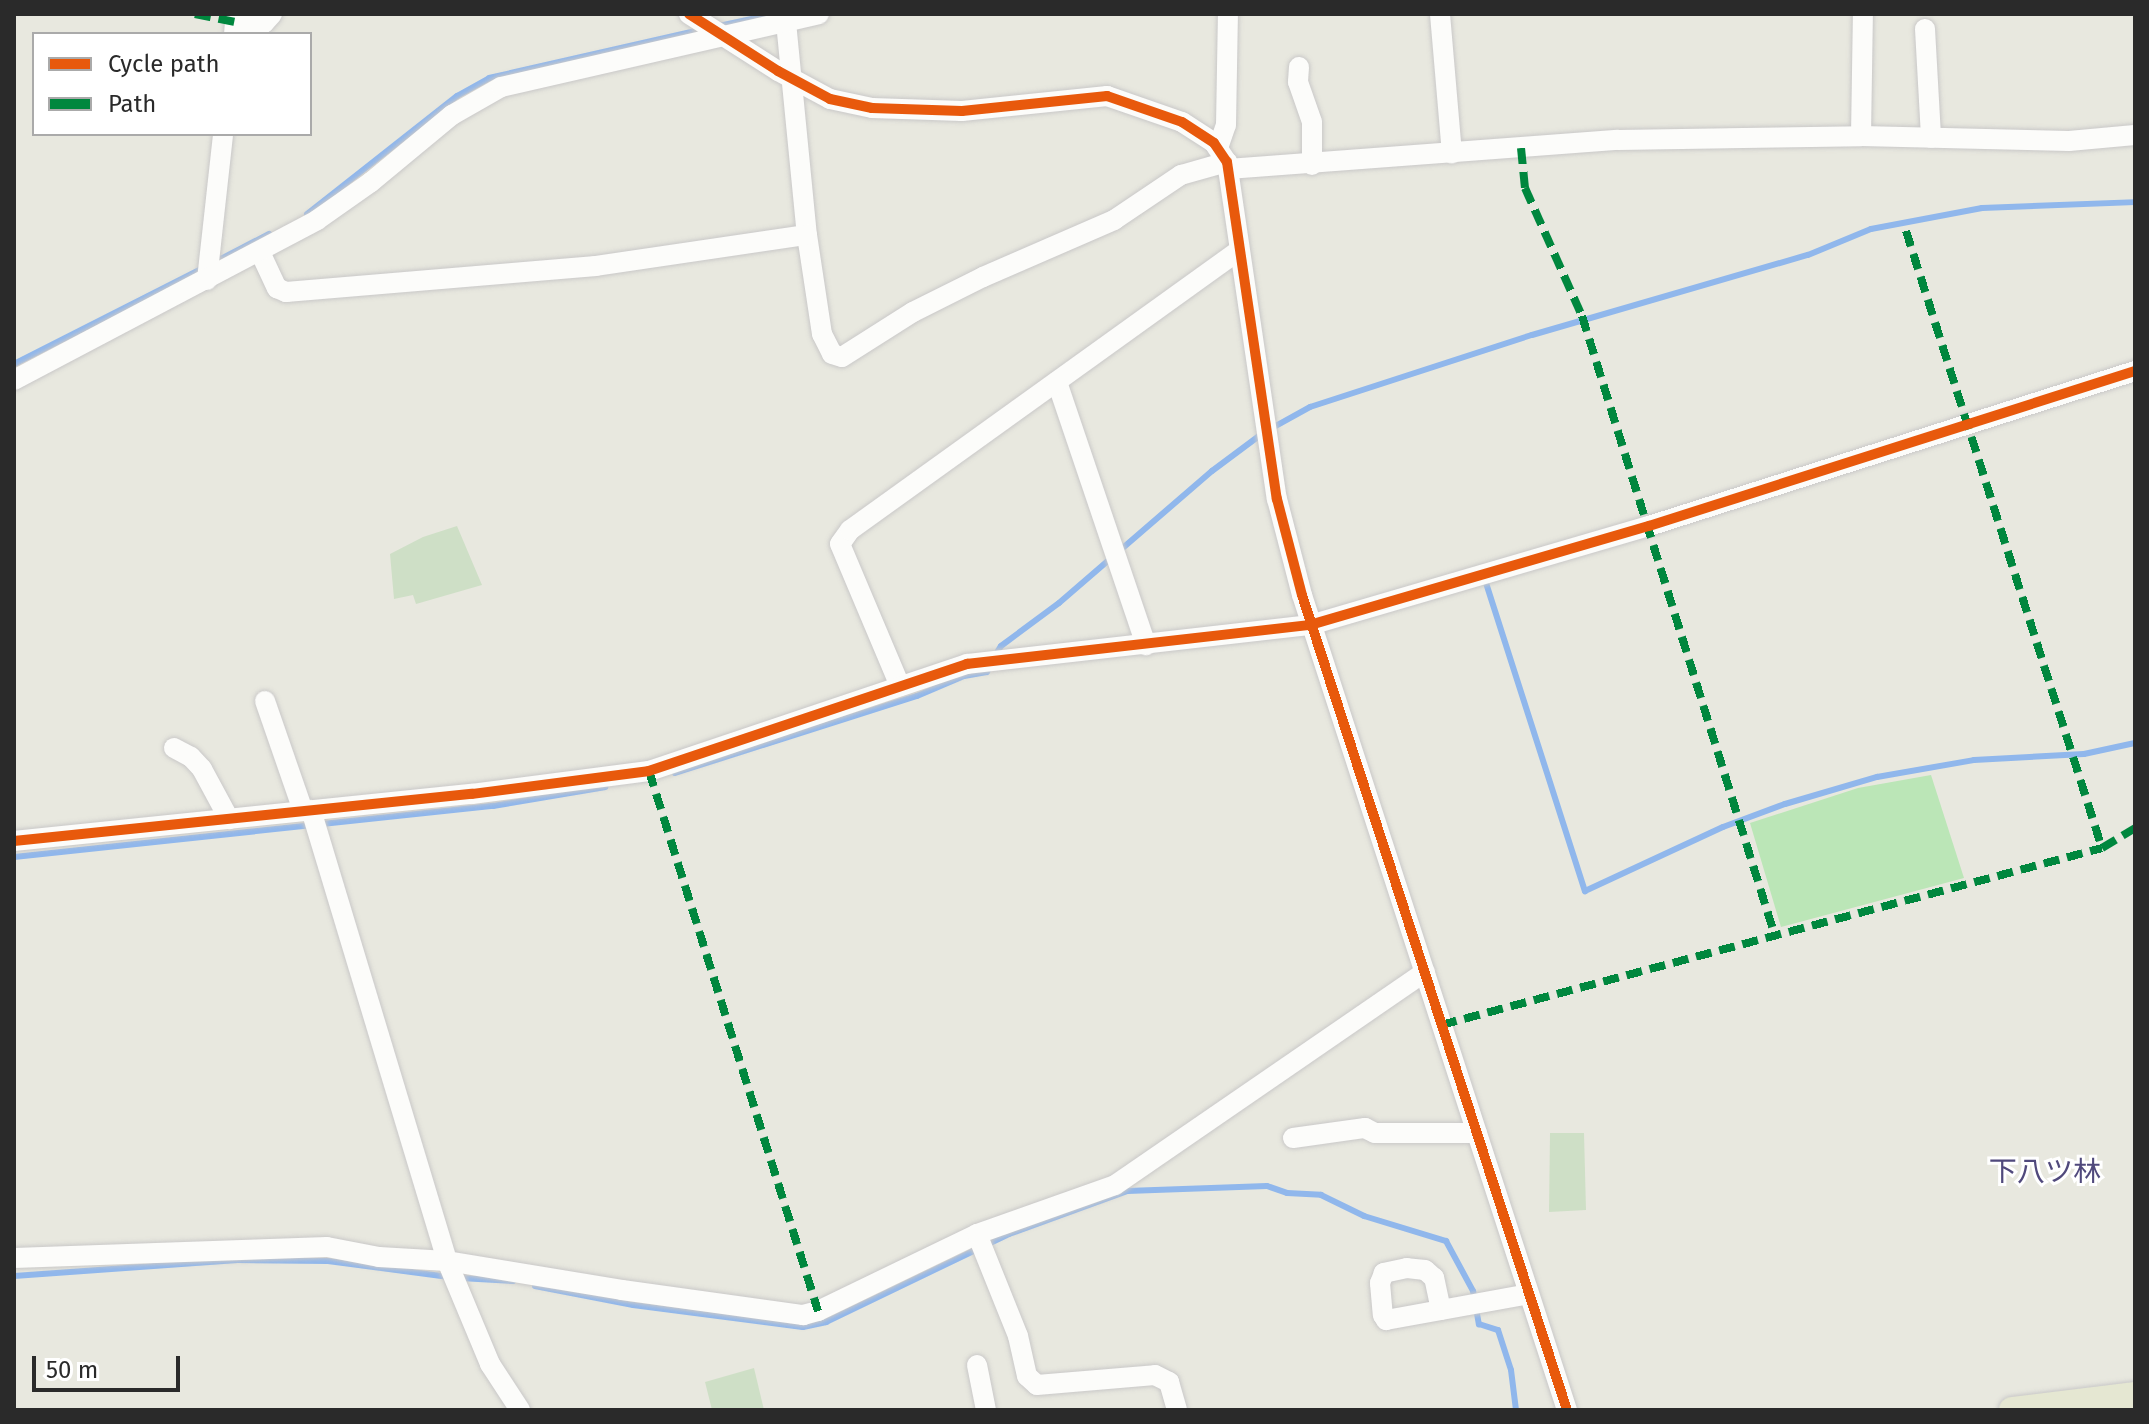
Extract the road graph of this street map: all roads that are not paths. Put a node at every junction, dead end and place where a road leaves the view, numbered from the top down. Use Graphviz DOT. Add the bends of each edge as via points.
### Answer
graph roads {
  1 [pos="272,14"];
  2 [pos="689,14"];
  3 [pos="819,14"];
  4 [pos="1228,14"];
  5 [pos="1440,14"];
  6 [pos="1863,14"];
  7 [pos="786,22"];
  8 [pos="1925,29"];
  9 [pos="234,32"];
  10 [pos="725,37"];
  11 [pos="1299,67"];
  12 [pos="790,77"];
  13 [pos="2135,135"];
  14 [pos="223,136"];
  15 [pos="1861,136"];
  16 [pos="1931,138"];
  17 [pos="1452,153"];
  18 [pos="1224,160"];
  19 [pos="1312,165"];
  20 [pos="807,235"];
  21 [pos="1238,251"];
  22 [pos="260,252"];
  23 [pos="207,280"];
  24 [pos="2135,371"];
  25 [pos="14,380"];
  26 [pos="1057,382"];
  27 [pos="1310,625"];
  28 [pos="1146,645"];
  29 [pos="900,686"];
  30 [pos="265,701"];
  31 [pos="174,748"];
  32 [pos="307,811"];
  33 [pos="229,819"];
  34 [pos="14,841"];
  35 [pos="1425,972"];
  36 [pos="1477,1133"];
  37 [pos="1293,1138"];
  38 [pos="977,1234"];
  39 [pos="14,1258"];
  40 [pos="447,1261"];
  41 [pos="1529,1294"];
  42 [pos="1441,1310"];
  43 [pos="977,1365"];
  44 [pos="2124,1401"];
  45 [pos="520,1410"];
  46 [pos="986,1410"];
  47 [pos="1177,1410"];
  48 [pos="1567,1410"];
  49 [pos="2012,1410"];
  1 -- 9 [label="street" via="264,23 235,22"];
  2 -- 10 [label="street"];
  3 -- 7 [label="street"];
  4 -- 18 [label="street"];
  5 -- 17 [label="street"];
  6 -- 15 [label="street"];
  7 -- 10 [label="street"];
  7 -- 12 [label="street"];
  8 -- 16 [label="street"];
  10 -- 12 [label="street"];
  10 -- 22 [label="street" via="501,87 452,115 337,206"];
  11 -- 19 [label="street" via="1298,82 1312,122"];
  12 -- 18 [label="street" via="830,99 872,108 962,111 1107,96 1182,122"];
  12 -- 20 [label="street"];
  13 -- 16 [label="street" via="2069,141"];
  14 -- 23 [label="street"];
  15 -- 16 [label="street"];
  15 -- 17 [label="street" via="1618,140"];
  17 -- 19 [label="street"];
  18 -- 19 [label="street"];
  18 -- 20 [label="street" via="1181,175 1114,220 913,312 842,357 832,354 822,334"];
  18 -- 21 [label="street"];
  20 -- 22 [label="street" via="596,266 286,292 277,288"];
  21 -- 26 [label="street"];
  21 -- 27 [label="street" via="1277,499"];
  22 -- 23 [label="street"];
  23 -- 25 [label="street"];
  24 -- 27 [label="street" via="1649,526"];
  26 -- 28 [label="street"];
  26 -- 29 [label="street" via="850,530 840,544"];
  27 -- 28 [label="street"];
  27 -- 35 [label="street"];
  28 -- 29 [label="street" via="967,664"];
  29 -- 32 [label="street" via="649,771"];
  30 -- 32 [label="street"];
  31 -- 33 [label="street" via="202,769"];
  32 -- 33 [label="street"];
  32 -- 40 [label="street"];
  33 -- 34 [label="street"];
  35 -- 36 [label="street"];
  35 -- 38 [label="street" via="1115,1185"];
  36 -- 37 [label="street" via="1389,1134 1365,1128"];
  36 -- 41 [label="street"];
  38 -- 40 [label="street" via="803,1315"];
  38 -- 47 [label="street" via="1018,1336 1027,1376 1037,1385 1155,1375 1169,1382"];
  39 -- 40 [label="street" via="327,1247"];
  40 -- 45 [label="street" via="490,1364"];
  41 -- 42 [label="street"];
  41 -- 48 [label="street"];
  43 -- 46 [label="street"];
  44 -- 49 [label="main road"];
}
